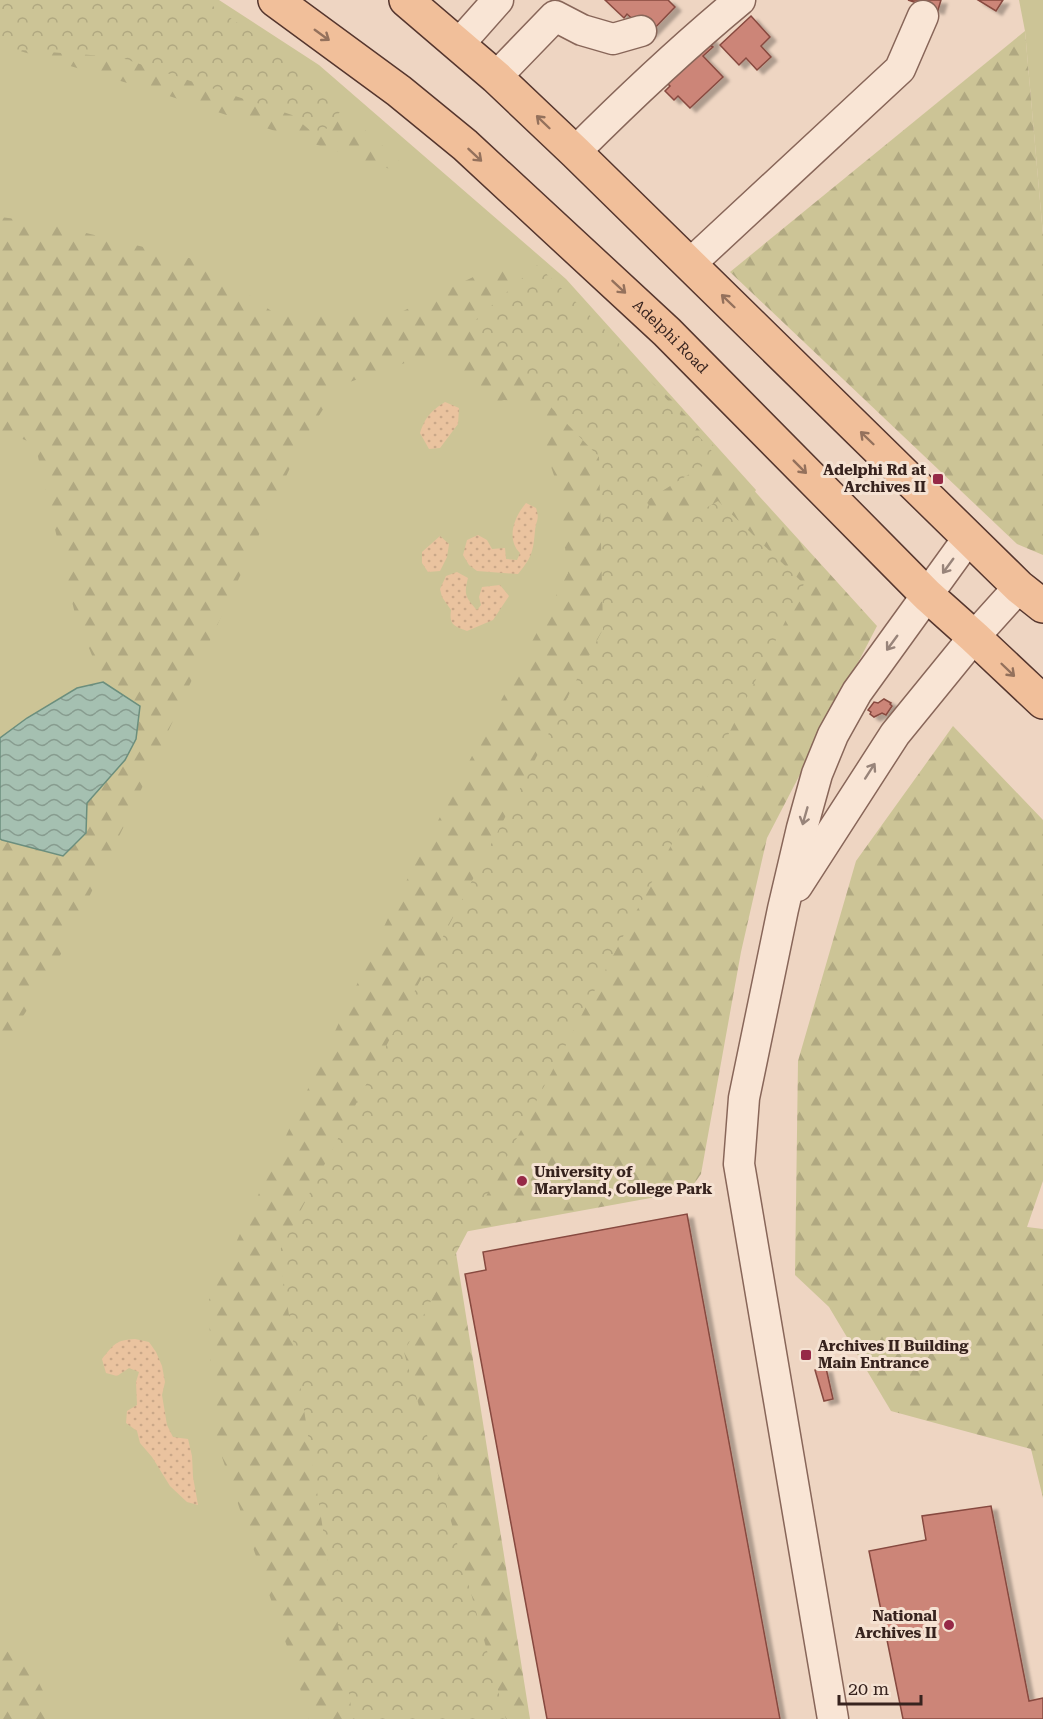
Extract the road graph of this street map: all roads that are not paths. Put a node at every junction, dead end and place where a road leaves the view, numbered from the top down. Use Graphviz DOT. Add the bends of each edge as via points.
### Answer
graph roads {
  1 [pos="275,0"];
  2 [pos="406,0"];
  3 [pos="498,0"];
  4 [pos="740,0"];
  5 [pos="923,16"];
  6 [pos="641,31"];
  7 [pos="459,44"];
  8 [pos="496,77"];
  9 [pos="575,152"];
  10 [pos="690,264"];
  11 [pos="969,537"];
  12 [pos="927,596"];
  13 [pos="1031,596"];
  14 [pos="974,637"];
  15 [pos="1043,702"];
  16 [pos="783,909"];
  17 [pos="833,1719"];
  1 -- 12 [label="main road, Adelphi Road, one-way" via="465,145 667,332"];
  2 -- 7 [label="main road"];
  3 -- 7 [label="lane"];
  4 -- 9 [label="lane" via="623,103"];
  5 -- 10 [label="lane" via="900,69"];
  6 -- 8 [label="lane" via="613,39 582,30 555,16"];
  7 -- 8 [label="main road"];
  9 -- 8 [label="main road, one-way"];
  9 -- 10 [label="main road"];
  11 -- 10 [label="main road, one-way"];
  11 -- 12 [label="lane, one-way"];
  11 -- 13 [label="main road"];
  12 -- 14 [label="main road, Adelphi Road"];
  12 -- 16 [label="lane, one-way" via="857,692 833,735 817,774"];
  13 -- 14 [label="lane"];
  14 -- 15 [label="main road, Adelphi Road, one-way"];
  16 -- 14 [label="lane, one-way" via="889,742"];
  16 -- 17 [label="lane" via="744,1098 739,1164"];
}
